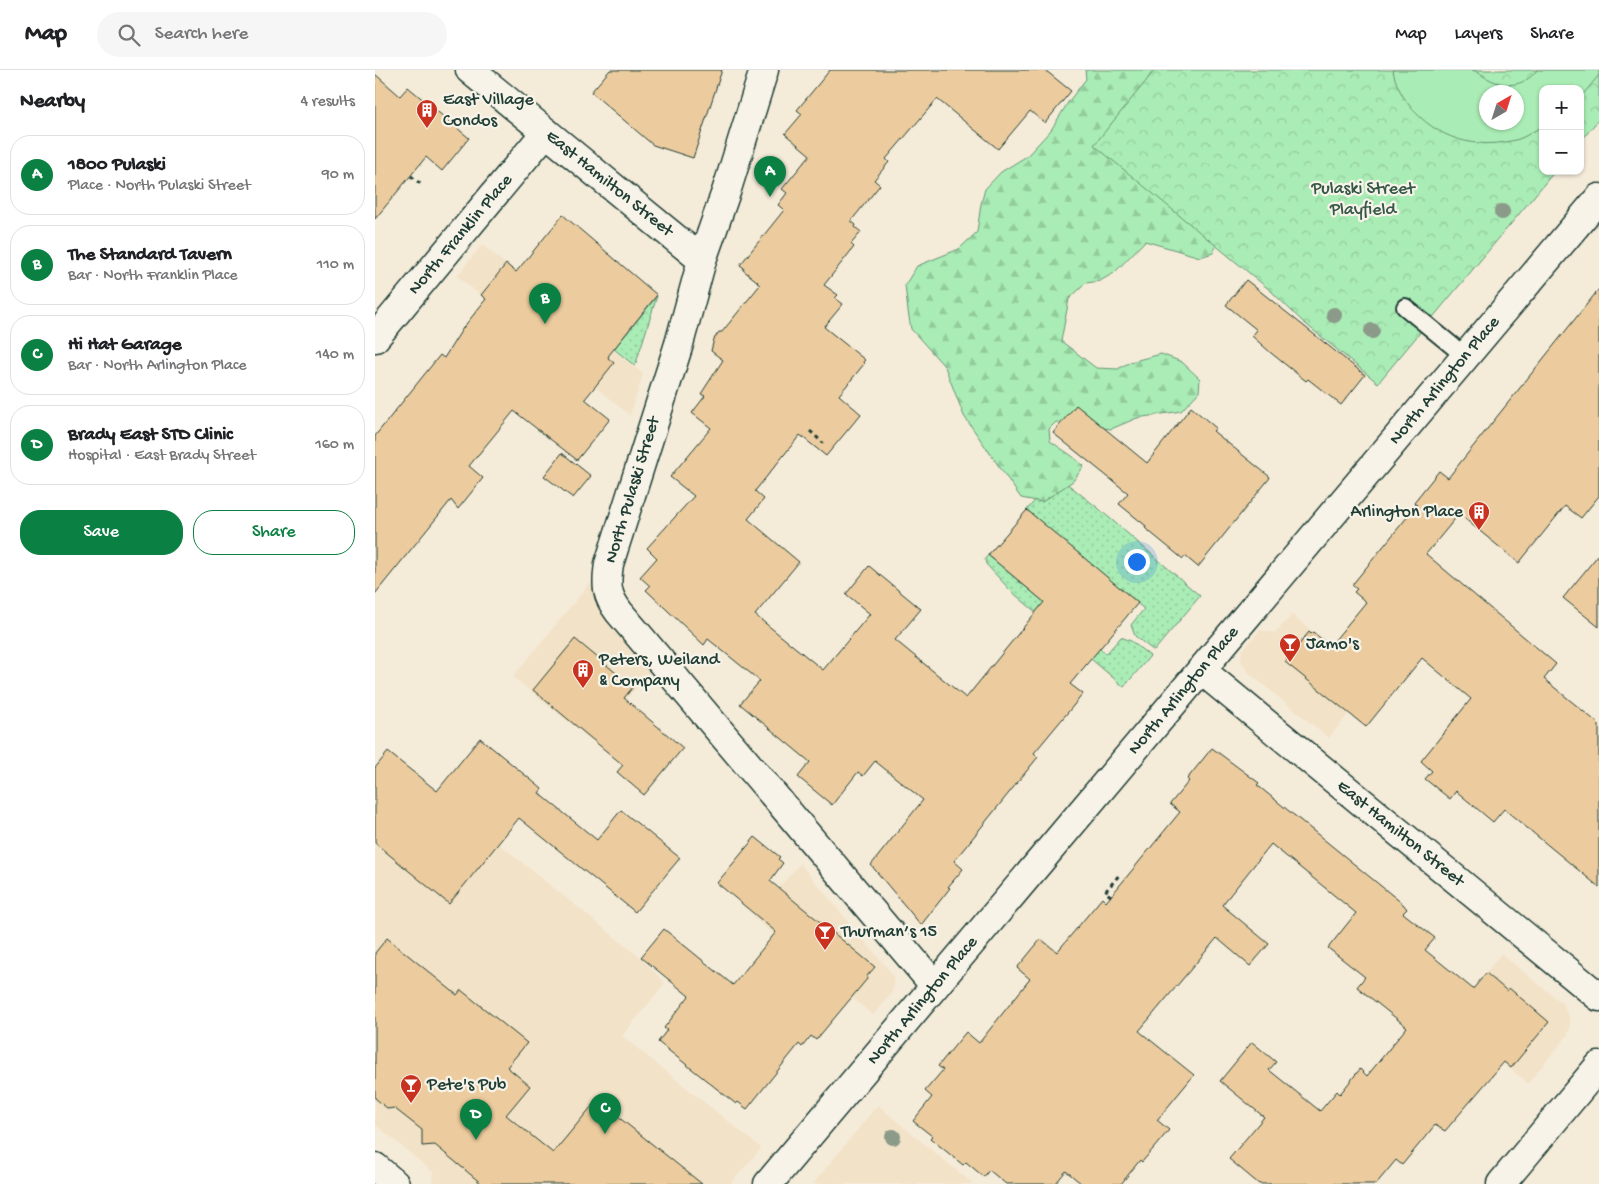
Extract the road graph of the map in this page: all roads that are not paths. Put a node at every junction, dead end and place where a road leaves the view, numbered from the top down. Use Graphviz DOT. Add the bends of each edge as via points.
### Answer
graph roads {
  1 [pos="470,70"];
  2 [pos="764,70"];
  3 [pos="546,132"];
  4 [pos="1599,198"];
  5 [pos="702,260"];
  6 [pos="1405,307"];
  7 [pos="375,338"];
  8 [pos="1466,356"];
  9 [pos="1201,670"];
  10 [pos="935,986"];
  11 [pos="1599,997"];
  12 [pos="1599,1066"];
  13 [pos="375,1167"];
  14 [pos="395,1184"];
  15 [pos="768,1184"];
  16 [pos="1501,1184"];
  1 -- 3 [label="street, East Hamilton Street"];
  2 -- 5 [label="street, North Pulaski Street"];
  3 -- 5 [label="street, East Hamilton Street"];
  3 -- 7 [label="street, North Franklin Place"];
  4 -- 8 [label="street, North Arlington Place"];
  5 -- 10 [label="street, North Pulaski Street" via="679,344 609,564 608,596"];
  6 -- 8 [label="lane"];
  8 -- 9 [label="street, North Arlington Place"];
  9 -- 10 [label="street, North Arlington Place"];
  9 -- 11 [label="street, East Hamilton Street"];
  10 -- 15 [label="street, North Arlington Place"];
  12 -- 16 [label="street"];
  13 -- 14 [label="street"];
}
